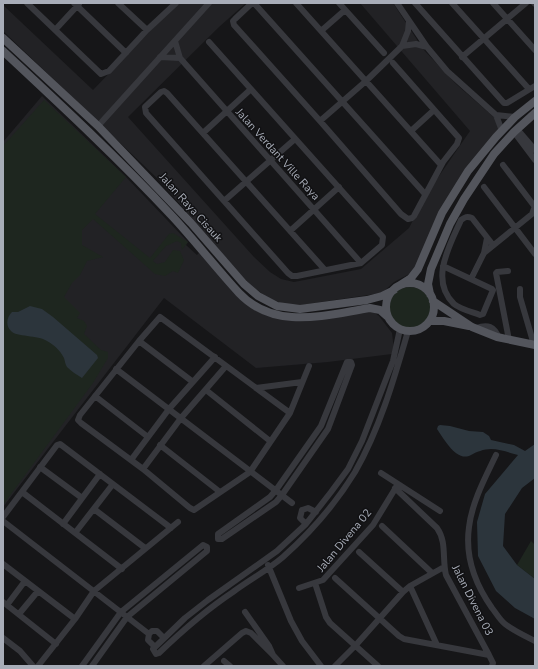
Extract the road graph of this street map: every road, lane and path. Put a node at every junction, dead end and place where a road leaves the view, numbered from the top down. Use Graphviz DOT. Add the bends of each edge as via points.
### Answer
graph roads {
  1 [pos="27,3"];
  2 [pos="118,3"];
  3 [pos="166,3"];
  4 [pos="176,3"];
  5 [pos="209,3"];
  6 [pos="253,3"];
  7 [pos="296,3"];
  8 [pos="339,3"];
  9 [pos="397,3"];
  10 [pos="414,3"];
  11 [pos="452,3"];
  12 [pos="493,3"];
  13 [pos="526,3"];
  14 [pos="77,4"];
  15 [pos="171,8"];
  16 [pos="345,10"];
  17 [pos="507,19"];
  18 [pos="409,21"];
  19 [pos="55,30"];
  20 [pos="148,30"];
  21 [pos="321,31"];
  22 [pos="3,38"];
  23 [pos="484,39"];
  24 [pos="175,41"];
  25 [pos="209,42"];
  26 [pos="402,46"];
  27 [pos="427,47"];
  28 [pos="535,50"];
  29 [pos="3,51"];
  30 [pos="126,53"];
  31 [pos="384,53"];
  32 [pos="160,57"];
  33 [pos="180,58"];
  34 [pos="462,58"];
  35 [pos="393,63"];
  36 [pos="366,81"];
  37 [pos="535,86"];
  38 [pos="251,89"];
  39 [pos="529,89"];
  40 [pos="535,101"];
  41 [pos="342,102"];
  42 [pos="434,110"];
  43 [pos="226,111"];
  44 [pos="535,113"];
  45 [pos="496,115"];
  46 [pos="515,117"];
  47 [pos="320,121"];
  48 [pos="98,126"];
  49 [pos="515,130"];
  50 [pos="411,131"];
  51 [pos="502,131"];
  52 [pos="203,132"];
  53 [pos="295,139"];
  54 [pos="524,141"];
  55 [pos="486,148"];
  56 [pos="535,150"];
  57 [pos="494,154"];
  58 [pos="535,160"];
  59 [pos="270,161"];
  60 [pos="441,165"];
  61 [pos="503,165"];
  62 [pos="246,182"];
  63 [pos="484,187"];
  64 [pos="339,188"];
  65 [pos="425,194"];
  66 [pos="224,201"];
  67 [pos="535,206"];
  68 [pos="314,210"];
  69 [pos="534,214"];
  70 [pos="516,228"];
  71 [pos="290,231"];
  72 [pos="487,238"];
  73 [pos="492,245"];
  74 [pos="484,253"];
  75 [pos="535,254"];
  76 [pos="361,263"];
  77 [pos="443,266"];
  78 [pos="325,270"];
  79 [pos="508,271"];
  80 [pos="471,279"];
  81 [pos="397,288"];
  82 [pos="520,289"];
  83 [pos="432,297"];
  84 [pos="388,316"];
  85 [pos="430,320"];
  86 [pos="474,327"];
  87 [pos="404,330"];
  88 [pos="509,340"];
  89 [pos="139,341"];
  90 [pos="534,345"];
  91 [pos="215,357"];
  92 [pos="226,366"];
  93 [pos="309,366"];
  94 [pos="116,368"];
  95 [pos="193,382"];
  96 [pos="302,382"];
  97 [pos="256,388"];
  98 [pos="206,390"];
  99 [pos="95,396"];
  100 [pos="169,409"];
  101 [pos="290,413"];
  102 [pos="181,418"];
  103 [pos="321,426"];
  104 [pos="328,429"];
  105 [pos="148,437"];
  106 [pos="270,441"];
  107 [pos="362,441"];
  108 [pos="369,444"];
  109 [pos="160,445"];
  110 [pos="496,455"];
  111 [pos="131,460"];
  112 [pos="40,466"];
  113 [pos="143,469"];
  114 [pos="250,472"];
  115 [pos="382,473"];
  116 [pos="100,474"];
  117 [pos="113,484"];
  118 [pos="396,486"];
  119 [pos="276,490"];
  120 [pos="22,492"];
  121 [pos="220,492"];
  122 [pos="282,495"];
  123 [pos="82,498"];
  124 [pos="94,509"];
  125 [pos="302,510"];
  126 [pos="440,511"];
  127 [pos="316,512"];
  128 [pos="3,517"];
  129 [pos="3,521"];
  130 [pos="178,522"];
  131 [pos="63,524"];
  132 [pos="306,524"];
  133 [pos="382,526"];
  134 [pos="171,528"];
  135 [pos="75,533"];
  136 [pos="145,548"];
  137 [pos="359,552"];
  138 [pos="265,560"];
  139 [pos="3,564"];
  140 [pos="444,567"];
  141 [pos="122,568"];
  142 [pos="269,568"];
  143 [pos="432,573"];
  144 [pos="335,578"];
  145 [pos="25,581"];
  146 [pos="315,584"];
  147 [pos="410,586"];
  148 [pos="299,588"];
  149 [pos="38,590"];
  150 [pos="94,592"];
  151 [pos="403,592"];
  152 [pos="5,604"];
  153 [pos="121,612"];
  154 [pos="245,612"];
  155 [pos="19,614"];
  156 [pos="127,617"];
  157 [pos="379,618"];
  158 [pos="75,619"];
  159 [pos="149,634"];
  160 [pos="3,638"];
  161 [pos="164,638"];
  162 [pos="535,640"];
  163 [pos="56,644"];
  164 [pos="437,645"];
  165 [pos="355,646"];
  166 [pos="155,647"];
  167 [pos="273,655"];
  168 [pos="489,655"];
  169 [pos="224,661"];
  170 [pos="33,666"];
  171 [pos="38,666"];
  172 [pos="82,666"];
  173 [pos="92,666"];
  174 [pos="204,666"];
  175 [pos="230,666"];
  176 [pos="283,666"];
  177 [pos="321,666"];
  178 [pos="335,666"];
  179 [pos="378,666"];
  180 [pos="492,666"];
  1 -- 19 [label="street"];
  2 -- 20 [label="street"];
  3 -- 15 [label="street"];
  4 -- 15 [label="street"];
  5 -- 24 [label="street"];
  6 -- 41 [label="street"];
  6 -- 47 [label="street" via="233,21 234,25"];
  7 -- 21 [label="street"];
  8 -- 16 [label="street"];
  9 -- 18 [label="street"];
  10 -- 34 [label="street"];
  11 -- 23 [label="street"];
  12 -- 17 [label="street"];
  13 -- 17 [label="street"];
  14 -- 19 [label="street"];
  14 -- 30 [label="street"];
  15 -- 20 [label="street"];
  16 -- 21 [label="street"];
  16 -- 31 [label="street"];
  17 -- 23 [label="street"];
  17 -- 28 [label="street"];
  18 -- 26 [label="street" via="407,36"];
  18 -- 27 [label="street"];
  19 -- 30 [label="street" via="101,74 109,71"];
  20 -- 30 [label="street"];
  21 -- 36 [label="street"];
  22 -- 48 [label="main road, Jalan Raya Cisauk"];
  23 -- 34 [label="street"];
  23 -- 39 [label="street"];
  24 -- 32 [label="street"];
  24 -- 33 [label="street, Jalan Verdant Ville Raya"];
  25 -- 38 [label="street"];
  26 -- 27 [label="street" via="416,44"];
  26 -- 36 [label="street"];
  27 -- 45 [label="street" via="447,71"];
  29 -- 84 [label="main road, Jalan Raya Cisauk" via="49,92 143,186 250,303 272,314 295,318 370,308 380,310"];
  32 -- 33 [label="street"];
  32 -- 48 [label="street"];
  33 -- 43 [label="street, Jalan Verdant Ville Raya"];
  34 -- 39 [label="street" via="504,103"];
  35 -- 42 [label="street"];
  36 -- 41 [label="street"];
  36 -- 50 [label="street"];
  37 -- 39 [label="street"];
  38 -- 43 [label="street"];
  38 -- 53 [label="street"];
  40 -- 46 [label="main road"];
  41 -- 47 [label="street"];
  41 -- 65 [label="street"];
  42 -- 50 [label="street"];
  42 -- 60 [label="street" via="458,138 457,144"];
  43 -- 52 [label="street"];
  43 -- 59 [label="street, Jalan Verdant Ville Raya"];
  44 -- 49 [label="main road"];
  45 -- 46 [label="street"];
  45 -- 51 [label="street"];
  46 -- 51 [label="main road"];
  47 -- 65 [label="street" via="405,217 414,216"];
  48 -- 81 [label="main road, Jalan Raya Cisauk" via="191,223 244,284 264,299 277,306 300,309 367,300"];
  49 -- 54 [label="street"];
  49 -- 57 [label="main road"];
  50 -- 60 [label="street"];
  51 -- 55 [label="main road"];
  52 -- 62 [label="street"];
  52 -- 66 [label="street" via="166,92 161,92 146,107 146,113"];
  53 -- 59 [label="street"];
  53 -- 64 [label="street"];
  54 -- 56 [label="street"];
  54 -- 58 [label="street"];
  55 -- 57 [label="main road"];
  55 -- 81 [label="main road" via="468,171 442,213 418,269"];
  57 -- 83 [label="main road" via="464,198 446,231 428,283"];
  59 -- 62 [label="street"];
  59 -- 68 [label="street, Jalan Verdant Ville Raya"];
  60 -- 65 [label="street"];
  61 -- 67 [label="street"];
  62 -- 66 [label="street"];
  62 -- 71 [label="street"];
  63 -- 70 [label="street"];
  64 -- 68 [label="street"];
  64 -- 76 [label="street" via="383,237 382,245"];
  66 -- 78 [label="street" via="292,276"];
  67 -- 69 [label="street"];
  68 -- 71 [label="street"];
  68 -- 76 [label="street, Jalan Verdant Ville Raya"];
  69 -- 70 [label="street"];
  70 -- 73 [label="street"];
  70 -- 75 [label="street"];
  71 -- 78 [label="street"];
  72 -- 73 [label="street"];
  72 -- 74 [label="street"];
  72 -- 77 [label="street" via="472,218 465,217 461,220"];
  73 -- 74 [label="street"];
  74 -- 80 [label="street"];
  76 -- 78 [label="street"];
  77 -- 80 [label="street"];
  77 -- 80 [label="street" via="442,278 455,304 480,315 483,314 493,290"];
  79 -- 88 [label="street" via="496,273"];
  81 -- 83 [label="main road" via="407,283 420,285"];
  81 -- 84 [label="main road" via="388,298"];
  82 -- 90 [label="street"];
  83 -- 85 [label="main road" via="434,311"];
  83 -- 86 [label="main road"];
  84 -- 87 [label="main road" via="393,324"];
  85 -- 86 [label="main road"];
  85 -- 87 [label="main road" via="424,327"];
  86 -- 88 [label="main road"];
  87 -- 107 [label="street"];
  87 -- 108 [label="street" via="382,412"];
  88 -- 90 [label="main road"];
  89 -- 91 [label="street" via="161,317"];
  89 -- 94 [label="street"];
  89 -- 95 [label="street"];
  91 -- 92 [label="street"];
  91 -- 95 [label="street"];
  92 -- 97 [label="street"];
  92 -- 98 [label="street"];
  93 -- 96 [label="street"];
  94 -- 99 [label="street"];
  94 -- 100 [label="street"];
  95 -- 100 [label="street"];
  96 -- 97 [label="street"];
  96 -- 101 [label="street"];
  97 -- 101 [label="street"];
  98 -- 102 [label="street"];
  98 -- 106 [label="street"];
  99 -- 105 [label="street"];
  99 -- 111 [label="street" via="79,417 79,421"];
  100 -- 102 [label="street"];
  100 -- 105 [label="street"];
  101 -- 106 [label="street"];
  102 -- 109 [label="street"];
  102 -- 114 [label="street"];
  103 -- 104 [label="street"];
  103 -- 104 [label="street" via="345,363 350,362 352,366"];
  103 -- 119 [label="street"];
  104 -- 122 [label="street"];
  105 -- 111 [label="street"];
  106 -- 114 [label="street"];
  107 -- 108 [label="street"];
  107 -- 127 [label="street" via="348,469"];
  108 -- 142 [label="street" via="355,472 338,497 301,540"];
  109 -- 113 [label="street"];
  109 -- 121 [label="street"];
  110 -- 162 [label="street" via="473,510 469,527 470,560 482,595 497,615 505,624"];
  111 -- 113 [label="street"];
  112 -- 116 [label="street" via="60,444"];
  112 -- 120 [label="street"];
  112 -- 123 [label="street"];
  113 -- 121 [label="street" via="194,510"];
  114 -- 119 [label="street"];
  114 -- 121 [label="street"];
  115 -- 118 [label="street"];
  116 -- 117 [label="street"];
  116 -- 123 [label="street"];
  117 -- 124 [label="street"];
  117 -- 134 [label="street"];
  118 -- 126 [label="street"];
  118 -- 140 [label="street, Jalan Divena 03" via="437,528 443,538"];
  118 -- 146 [label="street, Jalan Divena 02" via="373,525 323,580"];
  119 -- 122 [label="street"];
  119 -- 122 [label="street" via="218,534 218,539 222,540"];
  120 -- 128 [label="street"];
  120 -- 131 [label="street"];
  122 -- 125 [label="street"];
  123 -- 131 [label="street"];
  124 -- 135 [label="street"];
  124 -- 136 [label="street"];
  125 -- 127 [label="street" via="308,508"];
  125 -- 132 [label="street" via="300,518"];
  127 -- 132 [label="street"];
  129 -- 150 [label="street"];
  130 -- 134 [label="street"];
  131 -- 135 [label="street"];
  132 -- 138 [label="street"];
  133 -- 143 [label="street"];
  134 -- 136 [label="street"];
  135 -- 141 [label="street"];
  136 -- 141 [label="street"];
  137 -- 151 [label="street"];
  138 -- 142 [label="street"];
  138 -- 161 [label="street" via="208,600"];
  139 -- 145 [label="street"];
  140 -- 143 [label="street"];
  140 -- 168 [label="street, Jalan Divena 03"];
  141 -- 150 [label="street"];
  142 -- 166 [label="street" via="211,607 159,653 154,652"];
  142 -- 177 [label="street" via="291,621"];
  143 -- 147 [label="street"];
  144 -- 157 [label="street"];
  145 -- 149 [label="street"];
  145 -- 152 [label="street"];
  146 -- 148 [label="street, Jalan Divena 02"];
  146 -- 165 [label="street, Jalan Divena 02" via="326,617"];
  147 -- 151 [label="street"];
  147 -- 164 [label="street"];
  149 -- 155 [label="street"];
  149 -- 158 [label="street"];
  150 -- 153 [label="street"];
  150 -- 158 [label="street"];
  151 -- 157 [label="street"];
  152 -- 155 [label="street"];
  153 -- 156 [label="street"];
  153 -- 156 [label="street" via="203,545 207,547 207,551"];
  153 -- 172 [label="street"];
  154 -- 167 [label="street"];
  155 -- 163 [label="street"];
  156 -- 159 [label="street"];
  156 -- 173 [label="street"];
  157 -- 164 [label="street" via="404,639"];
  157 -- 165 [label="street"];
  158 -- 163 [label="street"];
  159 -- 161 [label="street" via="152,631 157,632"];
  159 -- 166 [label="street" via="148,640"];
  160 -- 170 [label="street" via="20,651"];
  161 -- 166 [label="street"];
  163 -- 171 [label="street"];
  164 -- 168 [label="street"];
  165 -- 178 [label="street"];
  165 -- 179 [label="street, Jalan Divena 02"];
  167 -- 174 [label="street" via="246,631"];
  167 -- 176 [label="street"];
  168 -- 180 [label="street, Jalan Divena 03"];
  169 -- 175 [label="street"];
}
